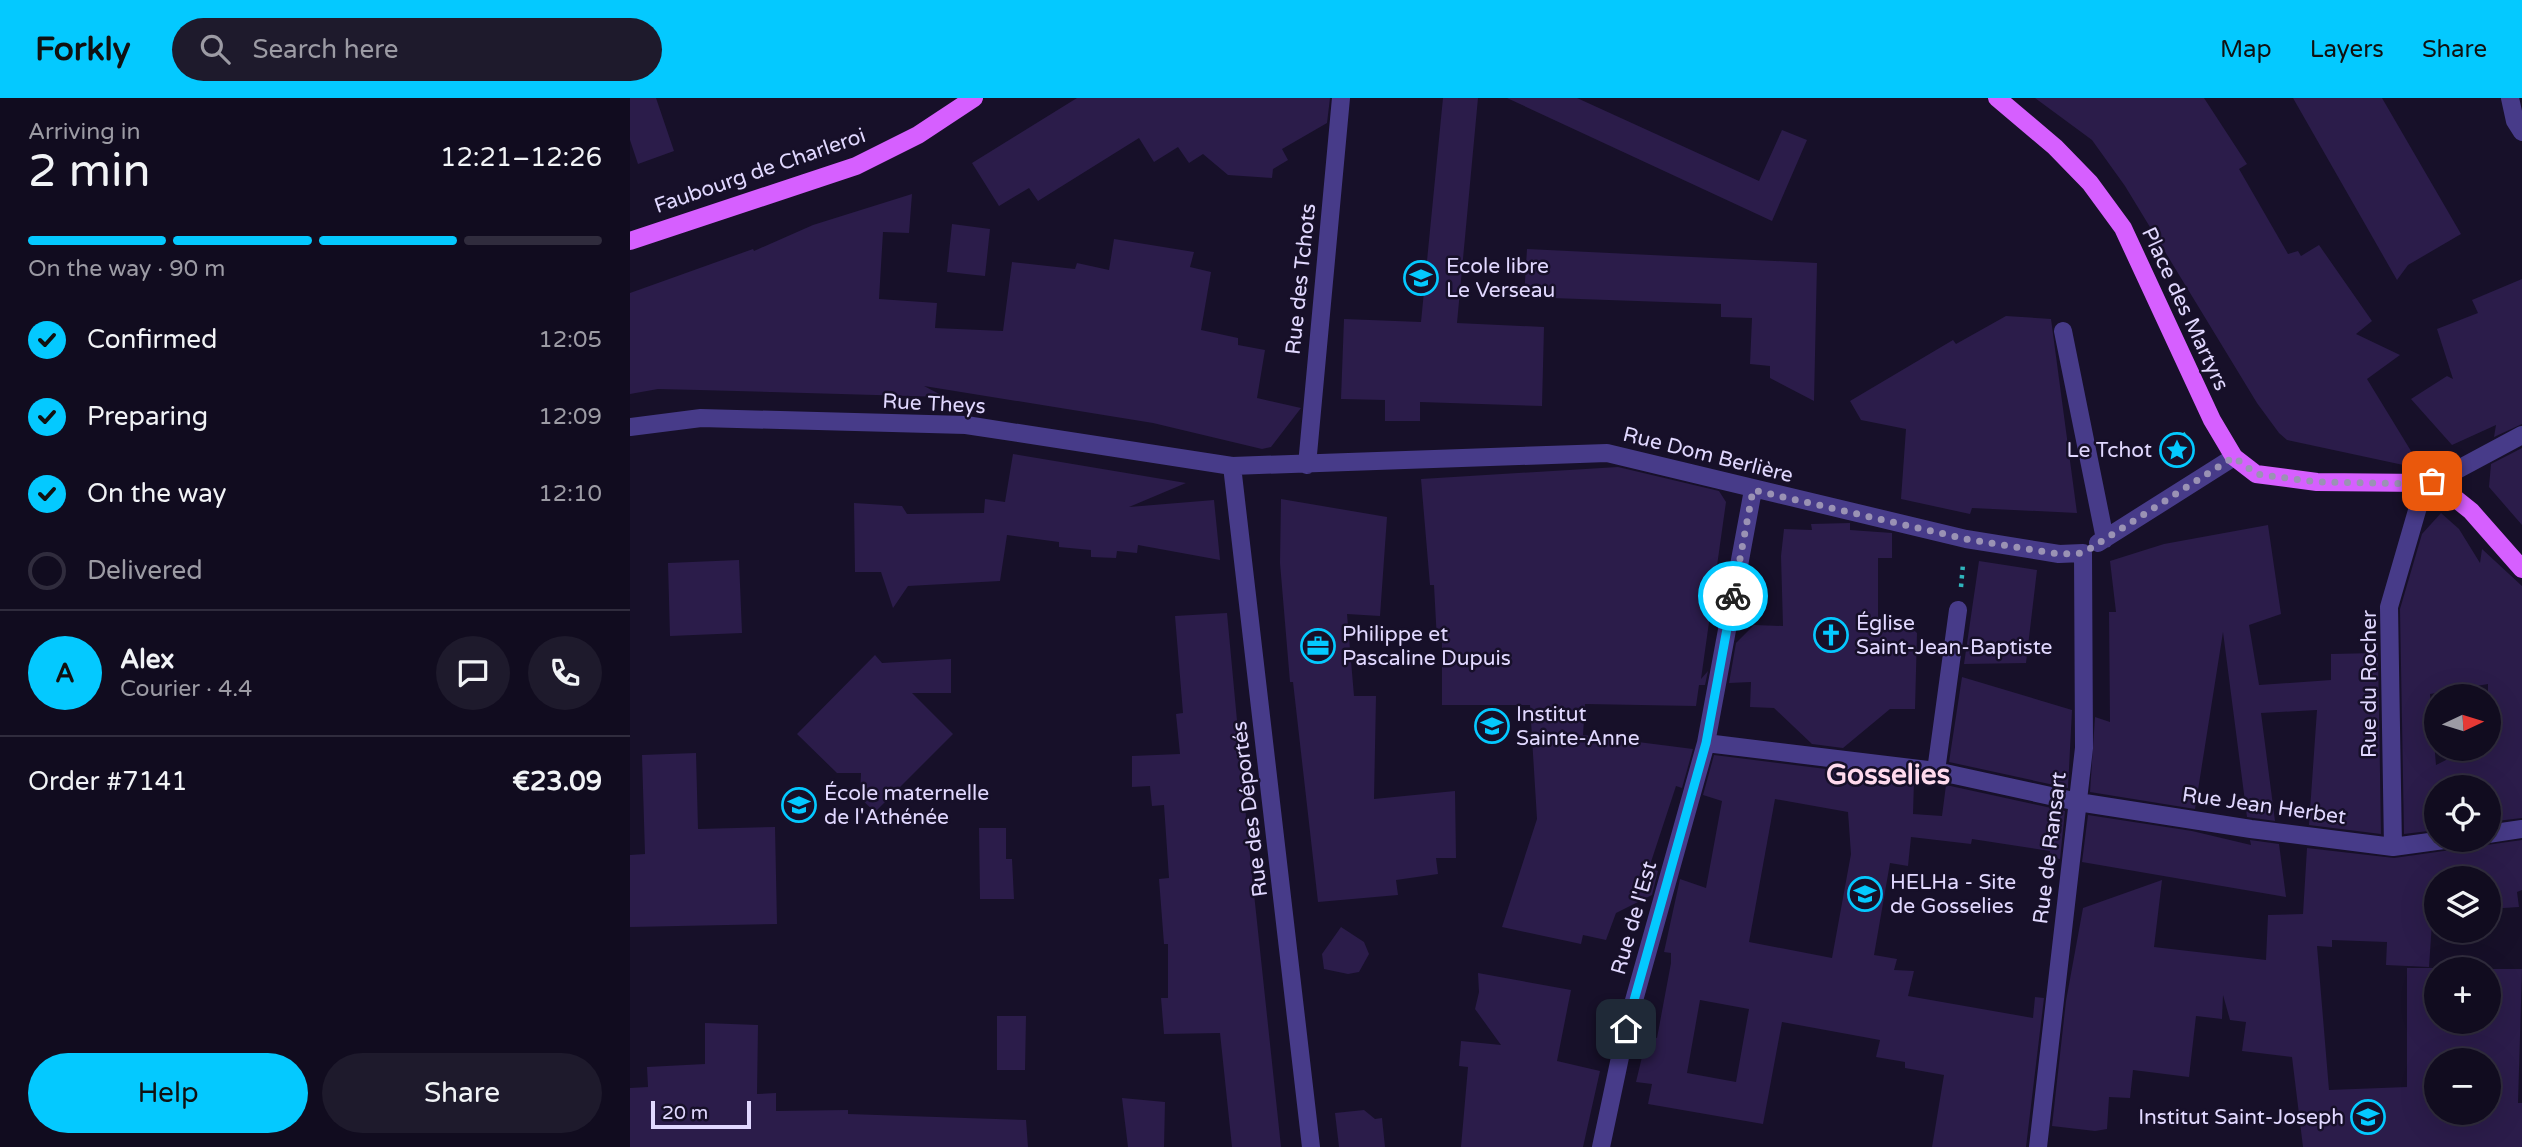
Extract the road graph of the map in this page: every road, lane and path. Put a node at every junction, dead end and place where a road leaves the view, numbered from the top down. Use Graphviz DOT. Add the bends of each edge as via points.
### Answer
graph roads {
  1 [pos="974,98"];
  2 [pos="1341,98"];
  3 [pos="1997,98"];
  4 [pos="2510,98"];
  5 [pos="2522,132"];
  6 [pos="630,240"];
  7 [pos="2063,331"];
  8 [pos="630,427"];
  9 [pos="2522,435"];
  10 [pos="2234,457"];
  11 [pos="1307,465"];
  12 [pos="1233,466"];
  13 [pos="2425,484"];
  14 [pos="1753,490"];
  15 [pos="1966,539"];
  16 [pos="2105,539"];
  17 [pos="2083,553"];
  18 [pos="2522,569"];
  19 [pos="1958,610"];
  20 [pos="1706,743"];
  21 [pos="1937,771"];
  22 [pos="2078,802"];
  23 [pos="2522,829"];
  24 [pos="2501,832"];
  25 [pos="2424,843"];
  26 [pos="2393,847"];
  27 [pos="1311,1147"];
  28 [pos="1601,1147"];
  29 [pos="2038,1147"];
  1 -- 6 [label="main road, Faubourg de Charleroi" via="918,135 856,166"];
  2 -- 11 [label="street, Rue des Tchots"];
  3 -- 10 [label="main road, Place des Martyrs" via="2090,183 2123,228 2200,397"];
  4 -- 5 [label="street"];
  7 -- 16 [label="street"];
  8 -- 12 [label="street, Rue Theys" via="701,418 967,425"];
  9 -- 13 [label="street"];
  10 -- 13 [label="main road, Place des Martyrs" via="2256,474 2317,482"];
  10 -- 16 [label="street"];
  11 -- 12 [label="street, Rue Dom Berlière"];
  11 -- 14 [label="street, Rue Dom Berlière" via="1607,453"];
  12 -- 27 [label="street, Rue des Déportés"];
  13 -- 18 [label="main road" via="2451,495 2470,511"];
  13 -- 26 [label="street, Rue du Rocher" via="2389,607"];
  14 -- 15 [label="street, Rue Dom Berlière"];
  14 -- 20 [label="street, Rue de l'Est"];
  15 -- 17 [label="street, Rue Dom Berlière" via="2059,554"];
  15 -- 19 [label="path"];
  16 -- 17 [label="street"];
  17 -- 22 [label="street, Rue de Ransart" via="2084,748"];
  19 -- 21 [label="street"];
  20 -- 21 [label="street, Rue Jean Herbet"];
  20 -- 28 [label="street, Rue de l'Est" via="1626,1029"];
  21 -- 22 [label="street, Rue Jean Herbet"];
  22 -- 26 [label="street, Rue Jean Herbet"];
  22 -- 29 [label="street, Rue de Ransart"];
  23 -- 24 [label="street"];
  25 -- 26 [label="street, Rue Jean Herbet"];
}
